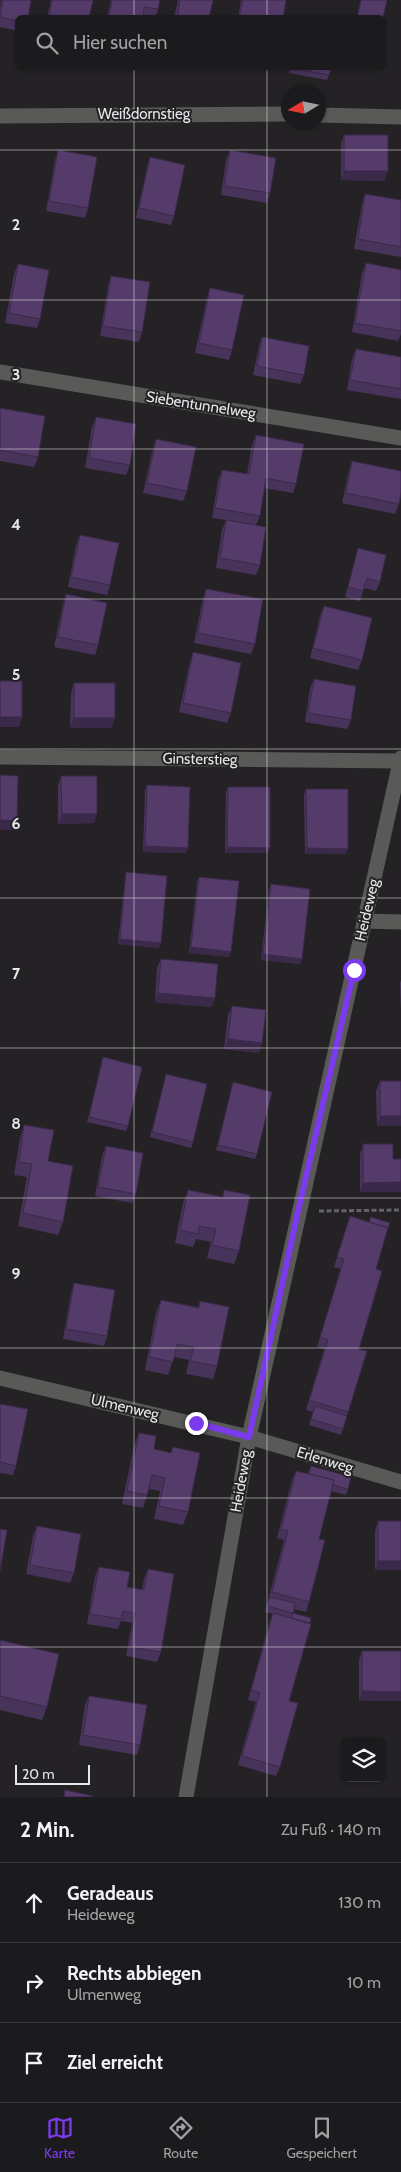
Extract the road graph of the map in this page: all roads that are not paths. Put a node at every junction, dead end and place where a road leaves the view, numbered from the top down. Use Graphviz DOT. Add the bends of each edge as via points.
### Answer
graph roads {
  1 [pos="281,114"];
  2 [pos="326,115"];
  3 [pos="0,116"];
  4 [pos="401,117"];
  5 [pos="0,372"];
  6 [pos="401,438"];
  7 [pos="0,757"];
  8 [pos="401,760"];
  9 [pos="364,920"];
  10 [pos="401,922"];
  11 [pos="0,1378"];
  12 [pos="249,1437"];
  13 [pos="401,1482"];
  14 [pos="186,1797"];
  1 -- 3 [label="street, Weißdornstieg"];
  2 -- 4 [label="street"];
  5 -- 6 [label="street, Siebentunnelweg"];
  7 -- 8 [label="street, Ginsterstieg"];
  8 -- 9 [label="street, Heideweg"];
  9 -- 10 [label="street"];
  9 -- 12 [label="street, Heideweg"];
  11 -- 12 [label="street, Ulmenweg"];
  12 -- 13 [label="street, Erlenweg"];
  12 -- 14 [label="street, Heideweg"];
}
